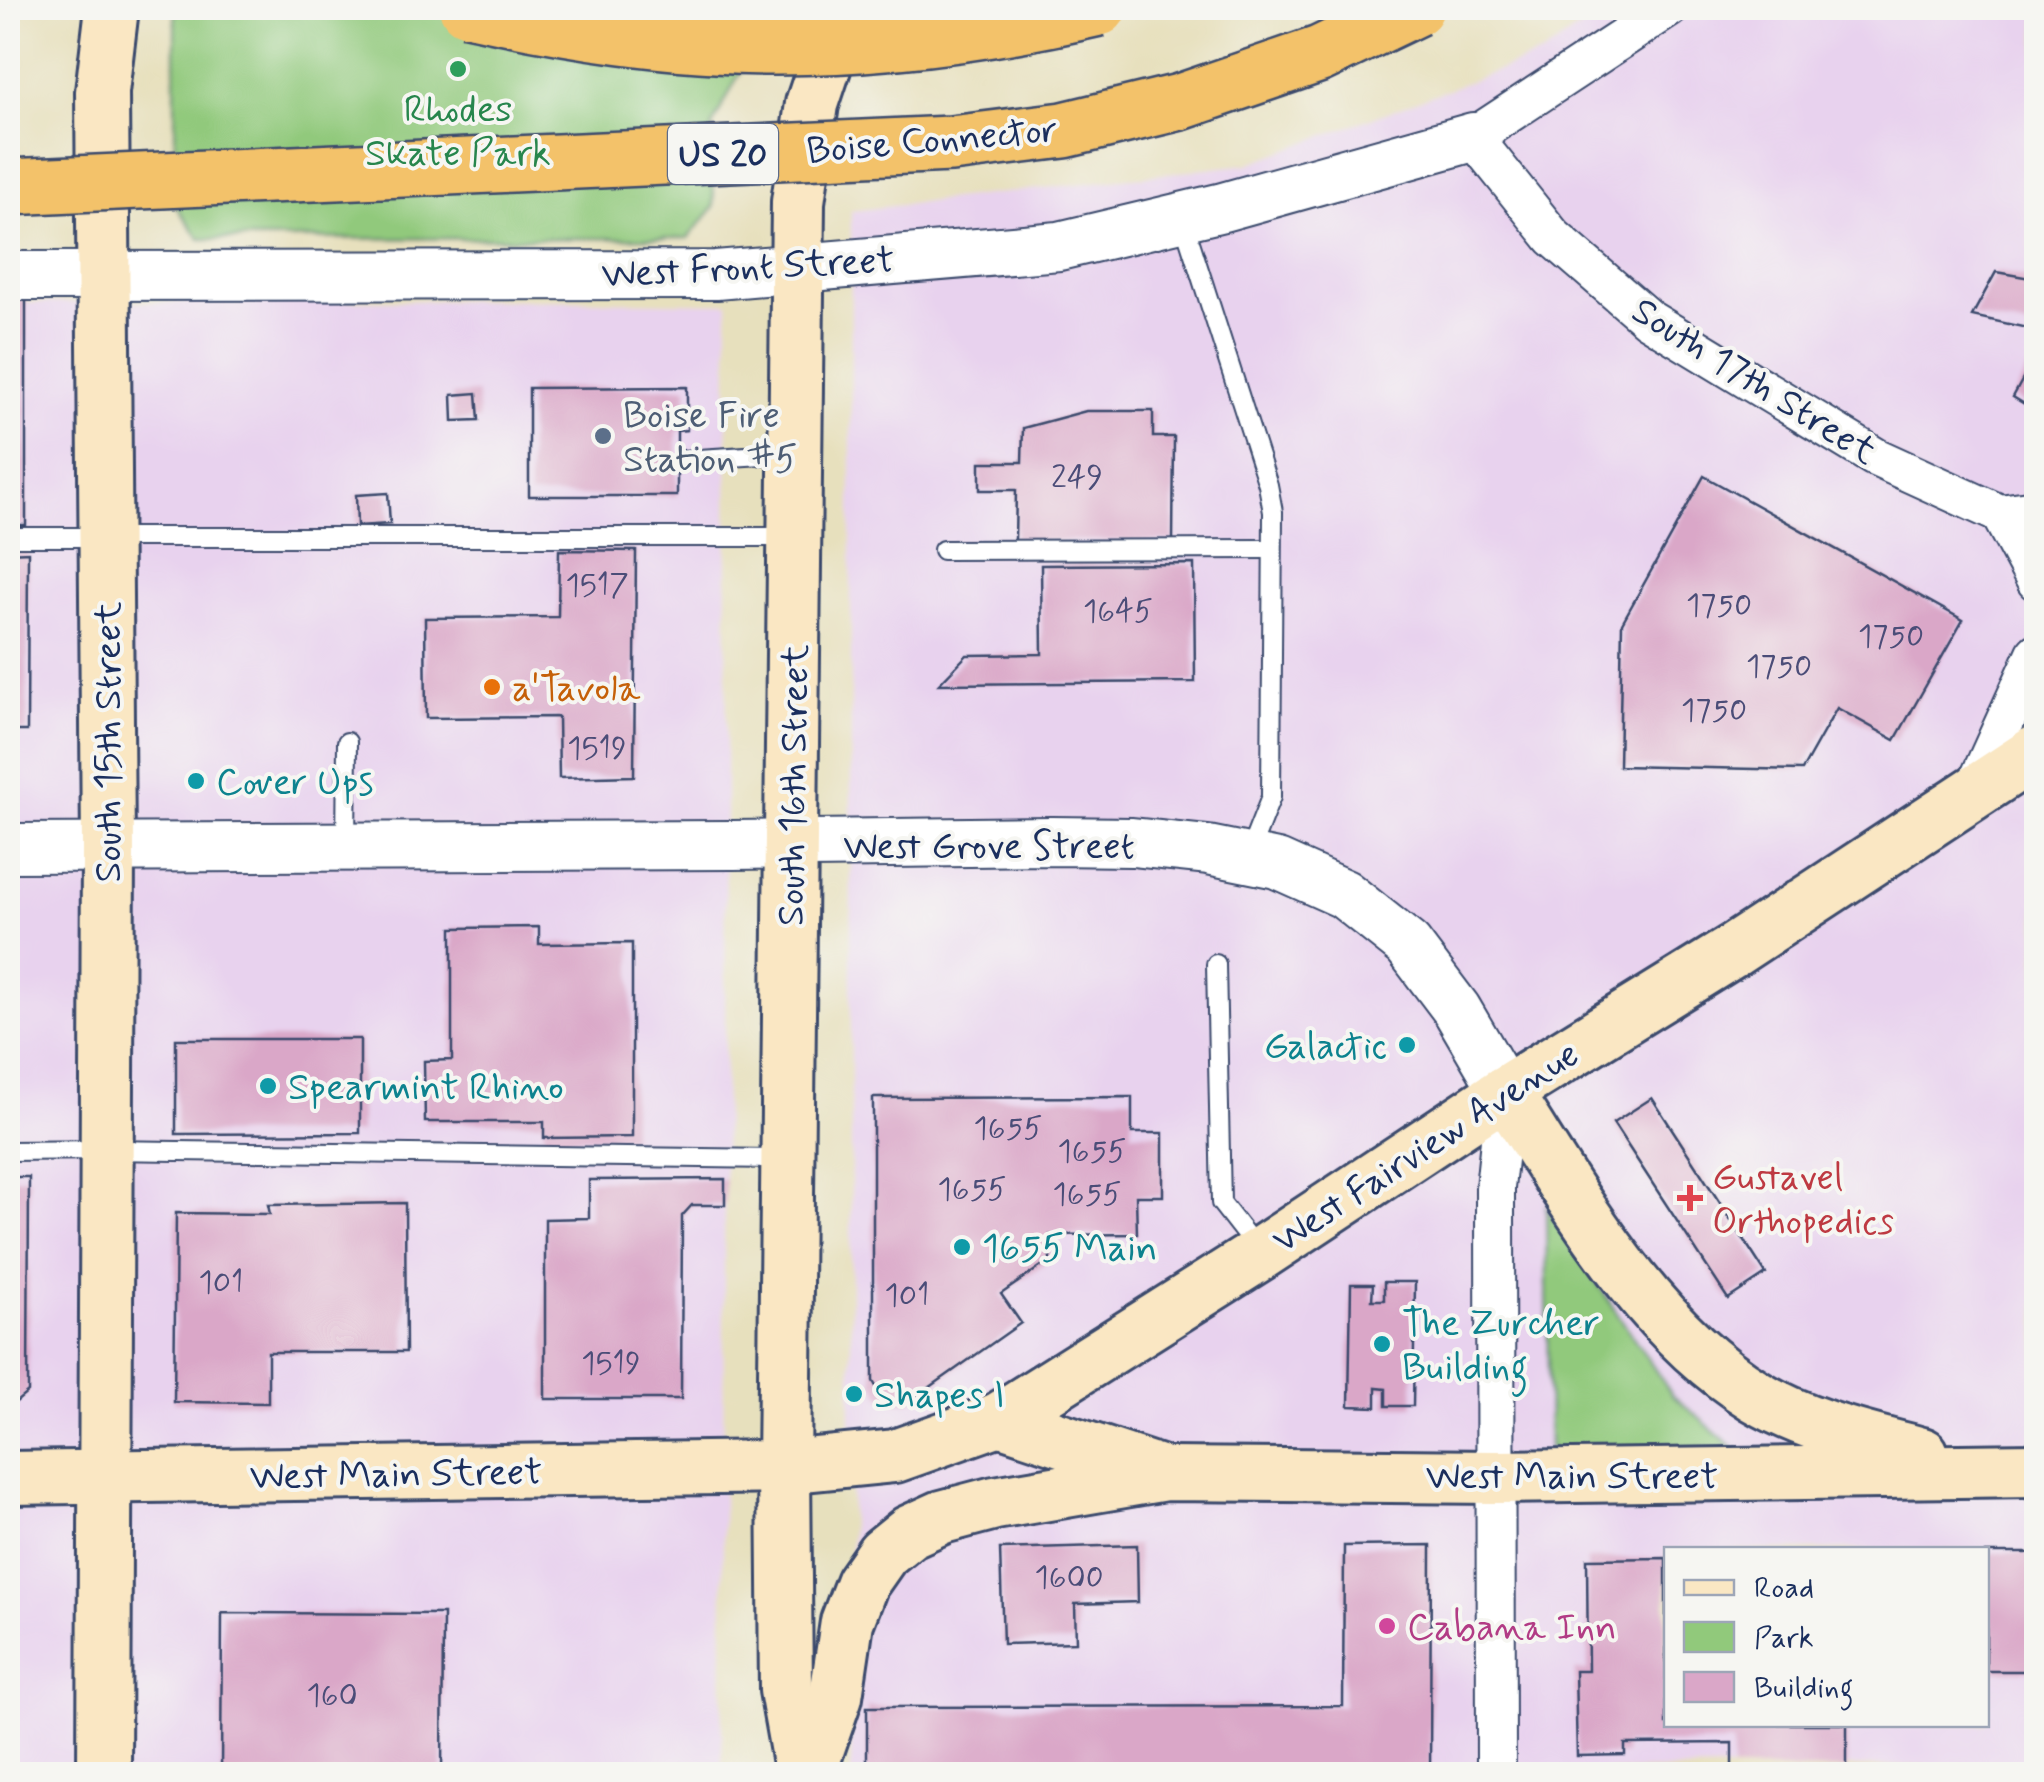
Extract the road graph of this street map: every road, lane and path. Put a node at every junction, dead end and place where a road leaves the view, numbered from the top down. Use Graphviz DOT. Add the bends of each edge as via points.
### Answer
graph roads {
  1 [pos="112,8"];
  2 [pos="468,8"];
  3 [pos="844,8"];
  4 [pos="1099,8"];
  5 [pos="1416,8"];
  6 [pos="1669,8"];
  7 [pos="1473,137"];
  8 [pos="8,187"];
  9 [pos="1182,216"];
  10 [pos="798,268"];
  11 [pos="8,276"];
  12 [pos="103,278"];
  13 [pos="796,453"];
  14 [pos="683,460"];
  15 [pos="2018,512"];
  16 [pos="8,536"];
  17 [pos="105,536"];
  18 [pos="795,536"];
  19 [pos="1272,549"];
  20 [pos="943,550"];
  21 [pos="2036,581"];
  22 [pos="2036,654"];
  23 [pos="346,742"];
  24 [pos="2036,752"];
  25 [pos="1973,793"];
  26 [pos="791,845"];
  27 [pos="346,847"];
  28 [pos="8,848"];
  29 [pos="108,848"];
  30 [pos="1247,858"];
  31 [pos="1216,964"];
  32 [pos="1506,1092"];
  33 [pos="106,1150"];
  34 [pos="8,1151"];
  35 [pos="788,1159"];
  36 [pos="1260,1254"];
  37 [pos="999,1419"];
  38 [pos="784,1467"];
  39 [pos="1980,1470"];
  40 [pos="2036,1470"];
  41 [pos="1165,1474"];
  42 [pos="1495,1477"];
  43 [pos="8,1478"];
  44 [pos="105,1478"];
  45 [pos="104,1774"];
  46 [pos="805,1774"];
  47 [pos="1496,1774"];
  1 -- 12 [label="main road, South 15th Street" via="102,92"];
  2 -- 4 [label="highway, bridge" via="653,40 776,47 917,39"];
  3 -- 10 [label="main road, South 16th Street" via="812,104 798,202"];
  5 -- 8 [label="highway, Boise Connector / US 20, bridge" via="1302,60 1180,102 1064,130 951,144"];
  6 -- 7 [label="street"];
  7 -- 9 [label="street, West Front Street"];
  7 -- 15 [label="street, South 17th Street" via="1552,237 1648,319 1876,458"];
  9 -- 10 [label="street, West Front Street" via="1058,246"];
  9 -- 19 [label="lane" via="1268,485"];
  10 -- 12 [label="street, West Front Street" via="716,275"];
  10 -- 13 [label="main road, South 16th Street"];
  11 -- 12 [label="street, West Front Street"];
  12 -- 17 [label="main road, South 15th Street"];
  13 -- 14 [label="lane"];
  13 -- 18 [label="main road, South 16th Street"];
  15 -- 21 [label="street"];
  16 -- 17 [label="lane"];
  17 -- 18 [label="lane"];
  17 -- 29 [label="main road, South 15th Street"];
  18 -- 26 [label="main road, South 16th Street"];
  19 -- 20 [label="lane"];
  19 -- 30 [label="lane" via="1271,796"];
  22 -- 25 [label="street"];
  23 -- 27 [label="lane"];
  24 -- 25 [label="main road, West Fairview Avenue"];
  25 -- 32 [label="main road, West Fairview Avenue"];
  26 -- 27 [label="street, West Grove Street"];
  26 -- 30 [label="street, West Grove Street" via="1132,842"];
  26 -- 35 [label="main road, South 16th Street"];
  27 -- 29 [label="street, West Grove Street"];
  28 -- 29 [label="street, West Grove Street"];
  29 -- 33 [label="main road, South 15th Street"];
  30 -- 32 [label="street, West Grove Street" via="1344,894 1408,946 1457,1010"];
  31 -- 36 [label="lane" via="1220,1203"];
  32 -- 36 [label="main road, West Fairview Avenue"];
  32 -- 39 [label="main road, West Main Street" via="1593,1228 1642,1294 1697,1351 1756,1396 1801,1418"];
  32 -- 42 [label="street" via="1495,1188"];
  33 -- 34 [label="lane"];
  33 -- 35 [label="lane"];
  33 -- 44 [label="main road, South 15th Street"];
  35 -- 38 [label="main road, South 16th Street"];
  36 -- 37 [label="main road, West Fairview Avenue"];
  37 -- 38 [label="main road, West Fairview Avenue" via="895,1456"];
  37 -- 41 [label="main road"];
  38 -- 44 [label="main road, West Main Street"];
  38 -- 46 [label="main road, South 16th Street" via="786,1690"];
  39 -- 40 [label="main road, West Main Street"];
  39 -- 42 [label="main road, West Main Street"];
  41 -- 42 [label="main road, West Main Street"];
  41 -- 46 [label="main road" via="942,1516 884,1552 847,1622 836,1696"];
  42 -- 47 [label="street"];
  43 -- 44 [label="main road, West Main Street"];
  44 -- 45 [label="main road, South 15th Street"];
}
